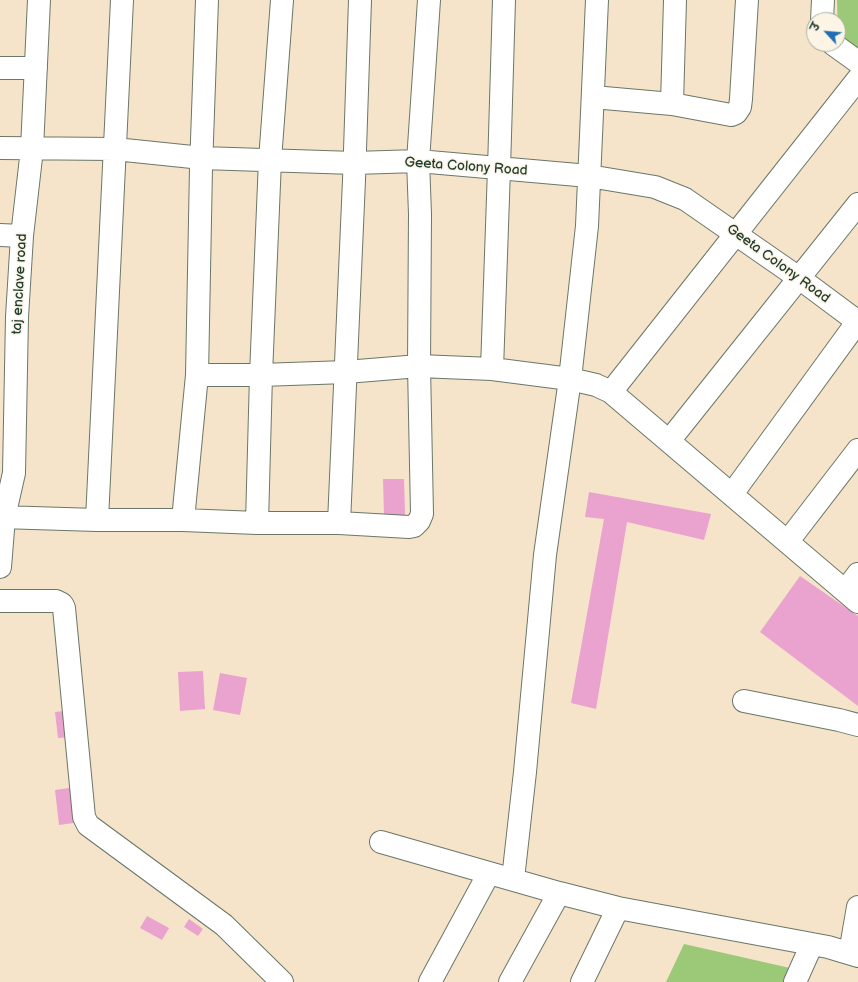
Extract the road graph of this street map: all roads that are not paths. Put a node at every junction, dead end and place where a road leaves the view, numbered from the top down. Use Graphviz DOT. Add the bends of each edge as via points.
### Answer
graph roads {
  1 [pos="39,0"];
  2 [pos="122,0"];
  3 [pos="207,0"];
  4 [pos="282,0"];
  5 [pos="360,0"];
  6 [pos="429,0"];
  7 [pos="504,0"];
  8 [pos="597,0"];
  9 [pos="675,0"];
  10 [pos="747,0"];
  11 [pos="823,0"];
  12 [pos="822,12"];
  13 [pos="844,52"];
  14 [pos="858,62"];
  15 [pos="0,68"];
  16 [pos="36,68"];
  17 [pos="858,80"];
  18 [pos="593,97"];
  19 [pos="672,104"];
  20 [pos="0,148"];
  21 [pos="116,148"];
  22 [pos="32,149"];
  23 [pos="202,158"];
  24 [pos="270,160"];
  25 [pos="418,161"];
  26 [pos="354,163"];
  27 [pos="499,169"];
  28 [pos="589,176"];
  29 [pos="858,204"];
  30 [pos="736,234"];
  31 [pos="0,235"];
  32 [pos="22,236"];
  33 [pos="799,278"];
  34 [pos="9,317"];
  35 [pos="858,322"];
  36 [pos="419,366"];
  37 [pos="492,369"];
  38 [pos="346,372"];
  39 [pos="197,375"];
  40 [pos="261,375"];
  41 [pos="570,379"];
  42 [pos="611,392"];
  43 [pos="8,396"];
  44 [pos="669,440"];
  45 [pos="858,450"];
  46 [pos="732,494"];
  47 [pos="2,517"];
  48 [pos="97,520"];
  49 [pos="183,520"];
  50 [pos="257,523"];
  51 [pos="339,523"];
  52 [pos="788,541"];
  53 [pos="0,567"];
  54 [pos="858,574"];
  55 [pos="852,596"];
  56 [pos="0,601"];
  57 [pos="744,701"];
  58 [pos="858,725"];
  59 [pos="380,842"];
  60 [pos="489,872"];
  61 [pos="513,879"];
  62 [pos="559,893"];
  63 [pos="858,907"];
  64 [pos="618,908"];
  65 [pos="812,944"];
  66 [pos="854,954"];
  67 [pos="282,982"];
  68 [pos="430,982"];
  69 [pos="510,982"];
  70 [pos="582,982"];
  71 [pos="796,982"];
  1 -- 16 [label="street, taj enclave road"];
  2 -- 21 [label="street"];
  3 -- 23 [label="street"];
  4 -- 24 [label="street"];
  5 -- 26 [label="street"];
  6 -- 25 [label="street"];
  7 -- 27 [label="street"];
  8 -- 18 [label="street"];
  9 -- 19 [label="street"];
  10 -- 19 [label="street" via="741,99 736,113 731,115"];
  11 -- 12 [label="street"];
  13 -- 14 [label="street"];
  15 -- 16 [label="street"];
  16 -- 22 [label="street, taj enclave road"];
  17 -- 30 [label="street"];
  18 -- 19 [label="street"];
  18 -- 28 [label="street"];
  20 -- 22 [label="street, Geeta Colony Road"];
  21 -- 22 [label="street, Geeta Colony Road"];
  21 -- 23 [label="street, Geeta Colony Road"];
  21 -- 48 [label="street"];
  22 -- 32 [label="street, taj enclave road"];
  23 -- 24 [label="street, Geeta Colony Road"];
  23 -- 39 [label="street"];
  24 -- 26 [label="street, Geeta Colony Road"];
  24 -- 40 [label="street"];
  25 -- 26 [label="street, Geeta Colony Road"];
  25 -- 27 [label="street, Geeta Colony Road"];
  25 -- 36 [label="street"];
  26 -- 38 [label="street"];
  27 -- 28 [label="street, Geeta Colony Road"];
  27 -- 37 [label="street"];
  28 -- 30 [label="street, Geeta Colony Road" via="655,187 685,199"];
  28 -- 41 [label="street"];
  29 -- 33 [label="street"];
  30 -- 33 [label="street, Geeta Colony Road"];
  30 -- 42 [label="street"];
  31 -- 32 [label="street"];
  32 -- 34 [label="street, taj enclave road"];
  33 -- 35 [label="street, Geeta Colony Road"];
  33 -- 44 [label="street"];
  34 -- 43 [label="street, taj enclave road"];
  35 -- 46 [label="street"];
  36 -- 37 [label="street"];
  36 -- 38 [label="street"];
  36 -- 51 [label="street" via="422,514 419,521 409,527"];
  37 -- 41 [label="street"];
  38 -- 40 [label="street"];
  38 -- 51 [label="street"];
  39 -- 40 [label="street"];
  39 -- 49 [label="street"];
  40 -- 50 [label="street"];
  41 -- 42 [label="street" via="596,385"];
  41 -- 61 [label="street" via="545,555"];
  42 -- 44 [label="street"];
  43 -- 47 [label="street, taj enclave road" via="14,473"];
  44 -- 46 [label="street"];
  45 -- 52 [label="street"];
  46 -- 52 [label="street"];
  47 -- 48 [label="street"];
  47 -- 53 [label="street, taj enclave road"];
  48 -- 49 [label="street"];
  49 -- 50 [label="street"];
  50 -- 51 [label="street"];
  52 -- 55 [label="street"];
  54 -- 55 [label="street"];
  56 -- 67 [label="street" via="56,600 64,608 84,817 88,825 224,926"];
  57 -- 58 [label="street"];
  59 -- 60 [label="street"];
  60 -- 61 [label="street"];
  60 -- 68 [label="street"];
  61 -- 62 [label="street"];
  62 -- 64 [label="street"];
  62 -- 69 [label="street"];
  63 -- 66 [label="street"];
  64 -- 65 [label="street"];
  64 -- 70 [label="street"];
  65 -- 66 [label="street"];
  65 -- 71 [label="street"];
}
